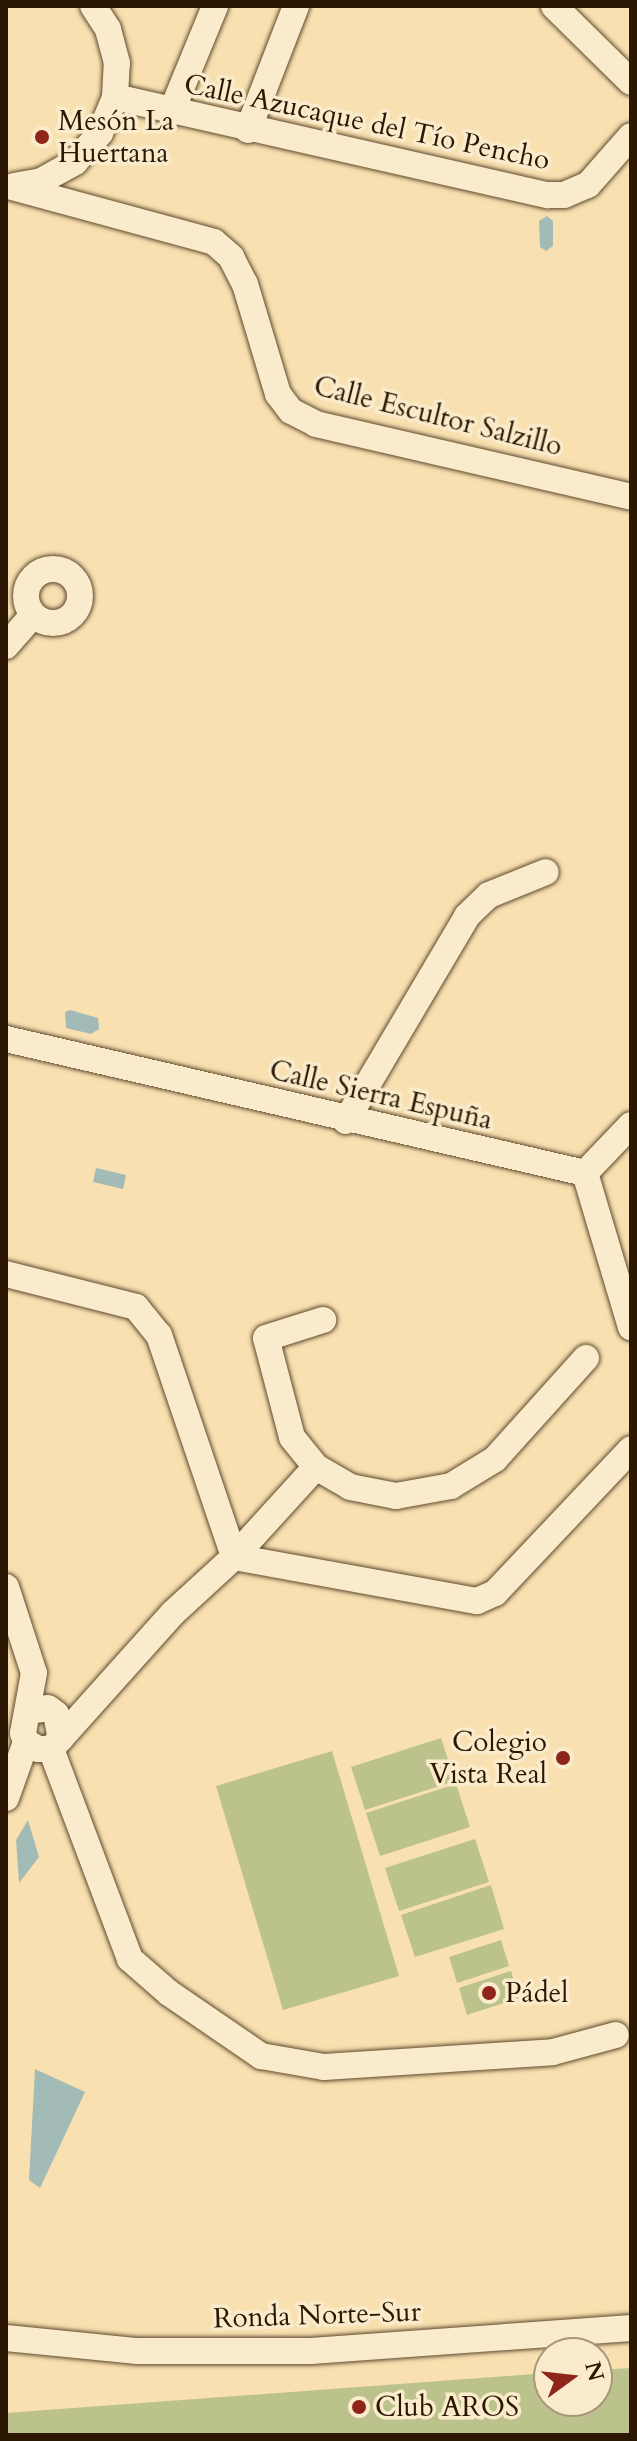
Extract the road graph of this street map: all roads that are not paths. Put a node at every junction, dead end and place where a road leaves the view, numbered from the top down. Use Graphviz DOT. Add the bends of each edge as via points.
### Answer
graph roads {
  1 [pos="93,6"];
  2 [pos="215,6"];
  3 [pos="296,6"];
  4 [pos="554,6"];
  5 [pos="109,18"];
  6 [pos="631,82"];
  7 [pos="115,97"];
  8 [pos="171,113"];
  9 [pos="248,130"];
  10 [pos="631,136"];
  11 [pos="9,187"];
  12 [pos="631,497"];
  13 [pos="33,615"];
  14 [pos="6,646"];
  15 [pos="546,872"];
  16 [pos="6,1039"];
  17 [pos="346,1121"];
  18 [pos="631,1125"];
  19 [pos="585,1173"];
  20 [pos="6,1274"];
  21 [pos="323,1320"];
  22 [pos="631,1327"];
  23 [pos="586,1358"];
  24 [pos="631,1449"];
  25 [pos="316,1467"];
  26 [pos="234,1557"];
  27 [pos="6,1587"];
  28 [pos="39,1710"];
  29 [pos="46,1743"];
  30 [pos="6,1798"];
  31 [pos="616,2035"];
  32 [pos="6,2319"];
  33 [pos="631,2328"];
  34 [pos="6,2332"];
  35 [pos="6,2338"];
  1 -- 5 [label="street"];
  2 -- 8 [label="street"];
  3 -- 9 [label="street"];
  4 -- 6 [label="street"];
  5 -- 7 [label="street" via="117,63"];
  7 -- 8 [label="street, Calle Azucaque del Tío Pencho"];
  7 -- 11 [label="street" via="100,133 75,162 41,181"];
  8 -- 9 [label="street, Calle Azucaque del Tío Pencho"];
  9 -- 10 [label="street, Calle Azucaque del Tío Pencho" via="564,195 588,185"];
  11 -- 12 [label="street, Calle Escultor Salzillo" via="214,242 231,257 245,284 278,394 304,418"];
  13 -- 14 [label="street"];
  15 -- 17 [label="street" via="489,895 467,916"];
  16 -- 17 [label="street, Calle Sierra Espuña"];
  17 -- 19 [label="street, Calle Sierra Espuña"];
  18 -- 19 [label="street"];
  19 -- 22 [label="street"];
  20 -- 26 [label="street" via="136,1307 159,1335"];
  21 -- 25 [label="street" via="266,1338 292,1437"];
  23 -- 25 [label="street" via="495,1459 451,1486 396,1496 350,1487"];
  24 -- 26 [label="street" via="495,1593 477,1601"];
  25 -- 26 [label="street"];
  26 -- 29 [label="street"];
  27 -- 28 [label="street" via="34,1673"];
  28 -- 29 [label="street" via="56,1714"];
  28 -- 29 [label="street" via="23,1733"];
  29 -- 30 [label="street"];
  29 -- 31 [label="street" via="130,1959 261,2056 324,2067 553,2052"];
  32 -- 34 [label="street"];
  33 -- 35 [label="street, Ronda Norte-Sur" via="311,2351 137,2351"];
}
